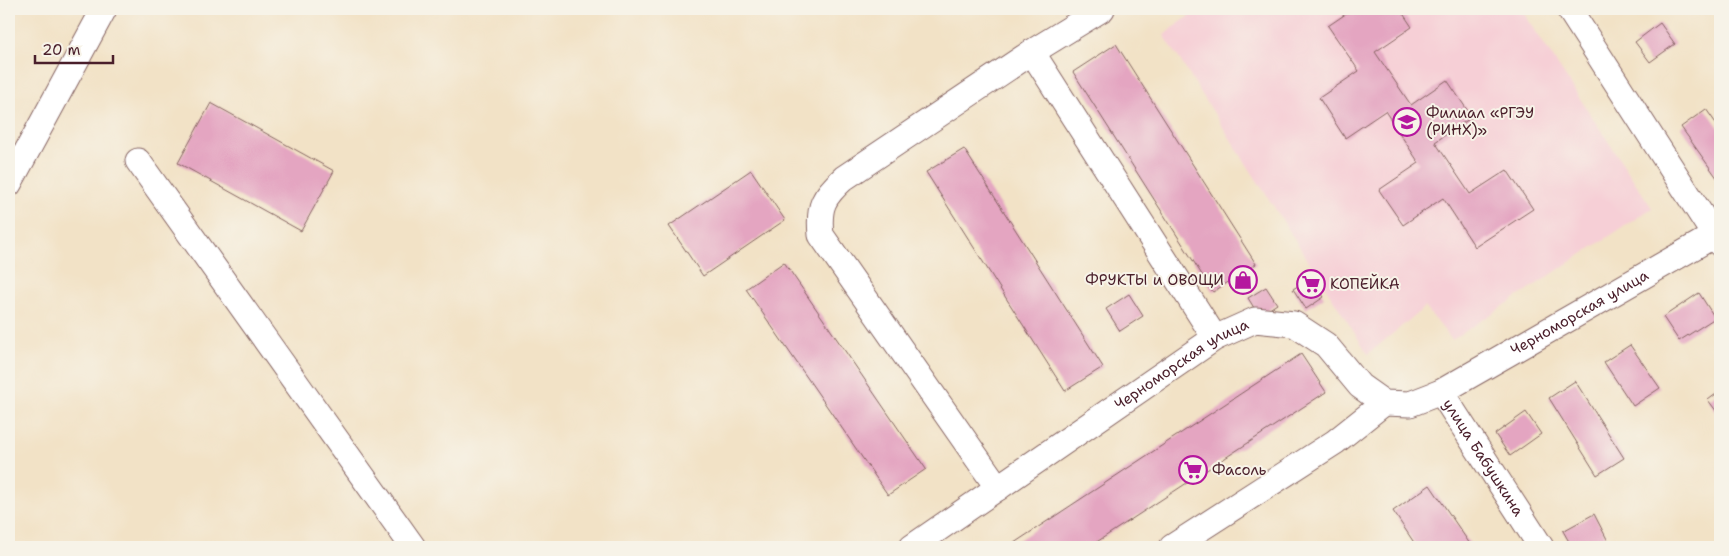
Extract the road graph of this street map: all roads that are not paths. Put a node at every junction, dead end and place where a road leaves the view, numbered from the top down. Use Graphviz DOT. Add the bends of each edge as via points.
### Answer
graph roads {
  1 [pos="104,9"];
  2 [pos="1102,9"];
  3 [pos="1569,9"];
  4 [pos="1032,52"];
  5 [pos="138,161"];
  6 [pos="9,184"];
  7 [pos="1718,237"];
  8 [pos="1215,338"];
  9 [pos="1441,392"];
  10 [pos="1384,403"];
  11 [pos="998,488"];
  12 [pos="412,547"];
  13 [pos="912,547"];
  14 [pos="1172,547"];
  15 [pos="1541,547"];
  1 -- 6 [label="street"];
  2 -- 4 [label="street"];
  3 -- 7 [label="street"];
  4 -- 8 [label="street"];
  4 -- 11 [label="street" via="844,178 827,194 819,215 821,235"];
  5 -- 12 [label="street"];
  7 -- 9 [label="street, Черноморская улица"];
  8 -- 10 [label="street, Черноморская улица" via="1255,320 1294,324 1326,345 1360,386"];
  8 -- 11 [label="street, Черноморская улица"];
  9 -- 10 [label="street, Черноморская улица" via="1410,404"];
  9 -- 15 [label="street, улица Бабушкина"];
  10 -- 14 [label="street" via="1335,442"];
  11 -- 13 [label="street, Черноморская улица"];
}
